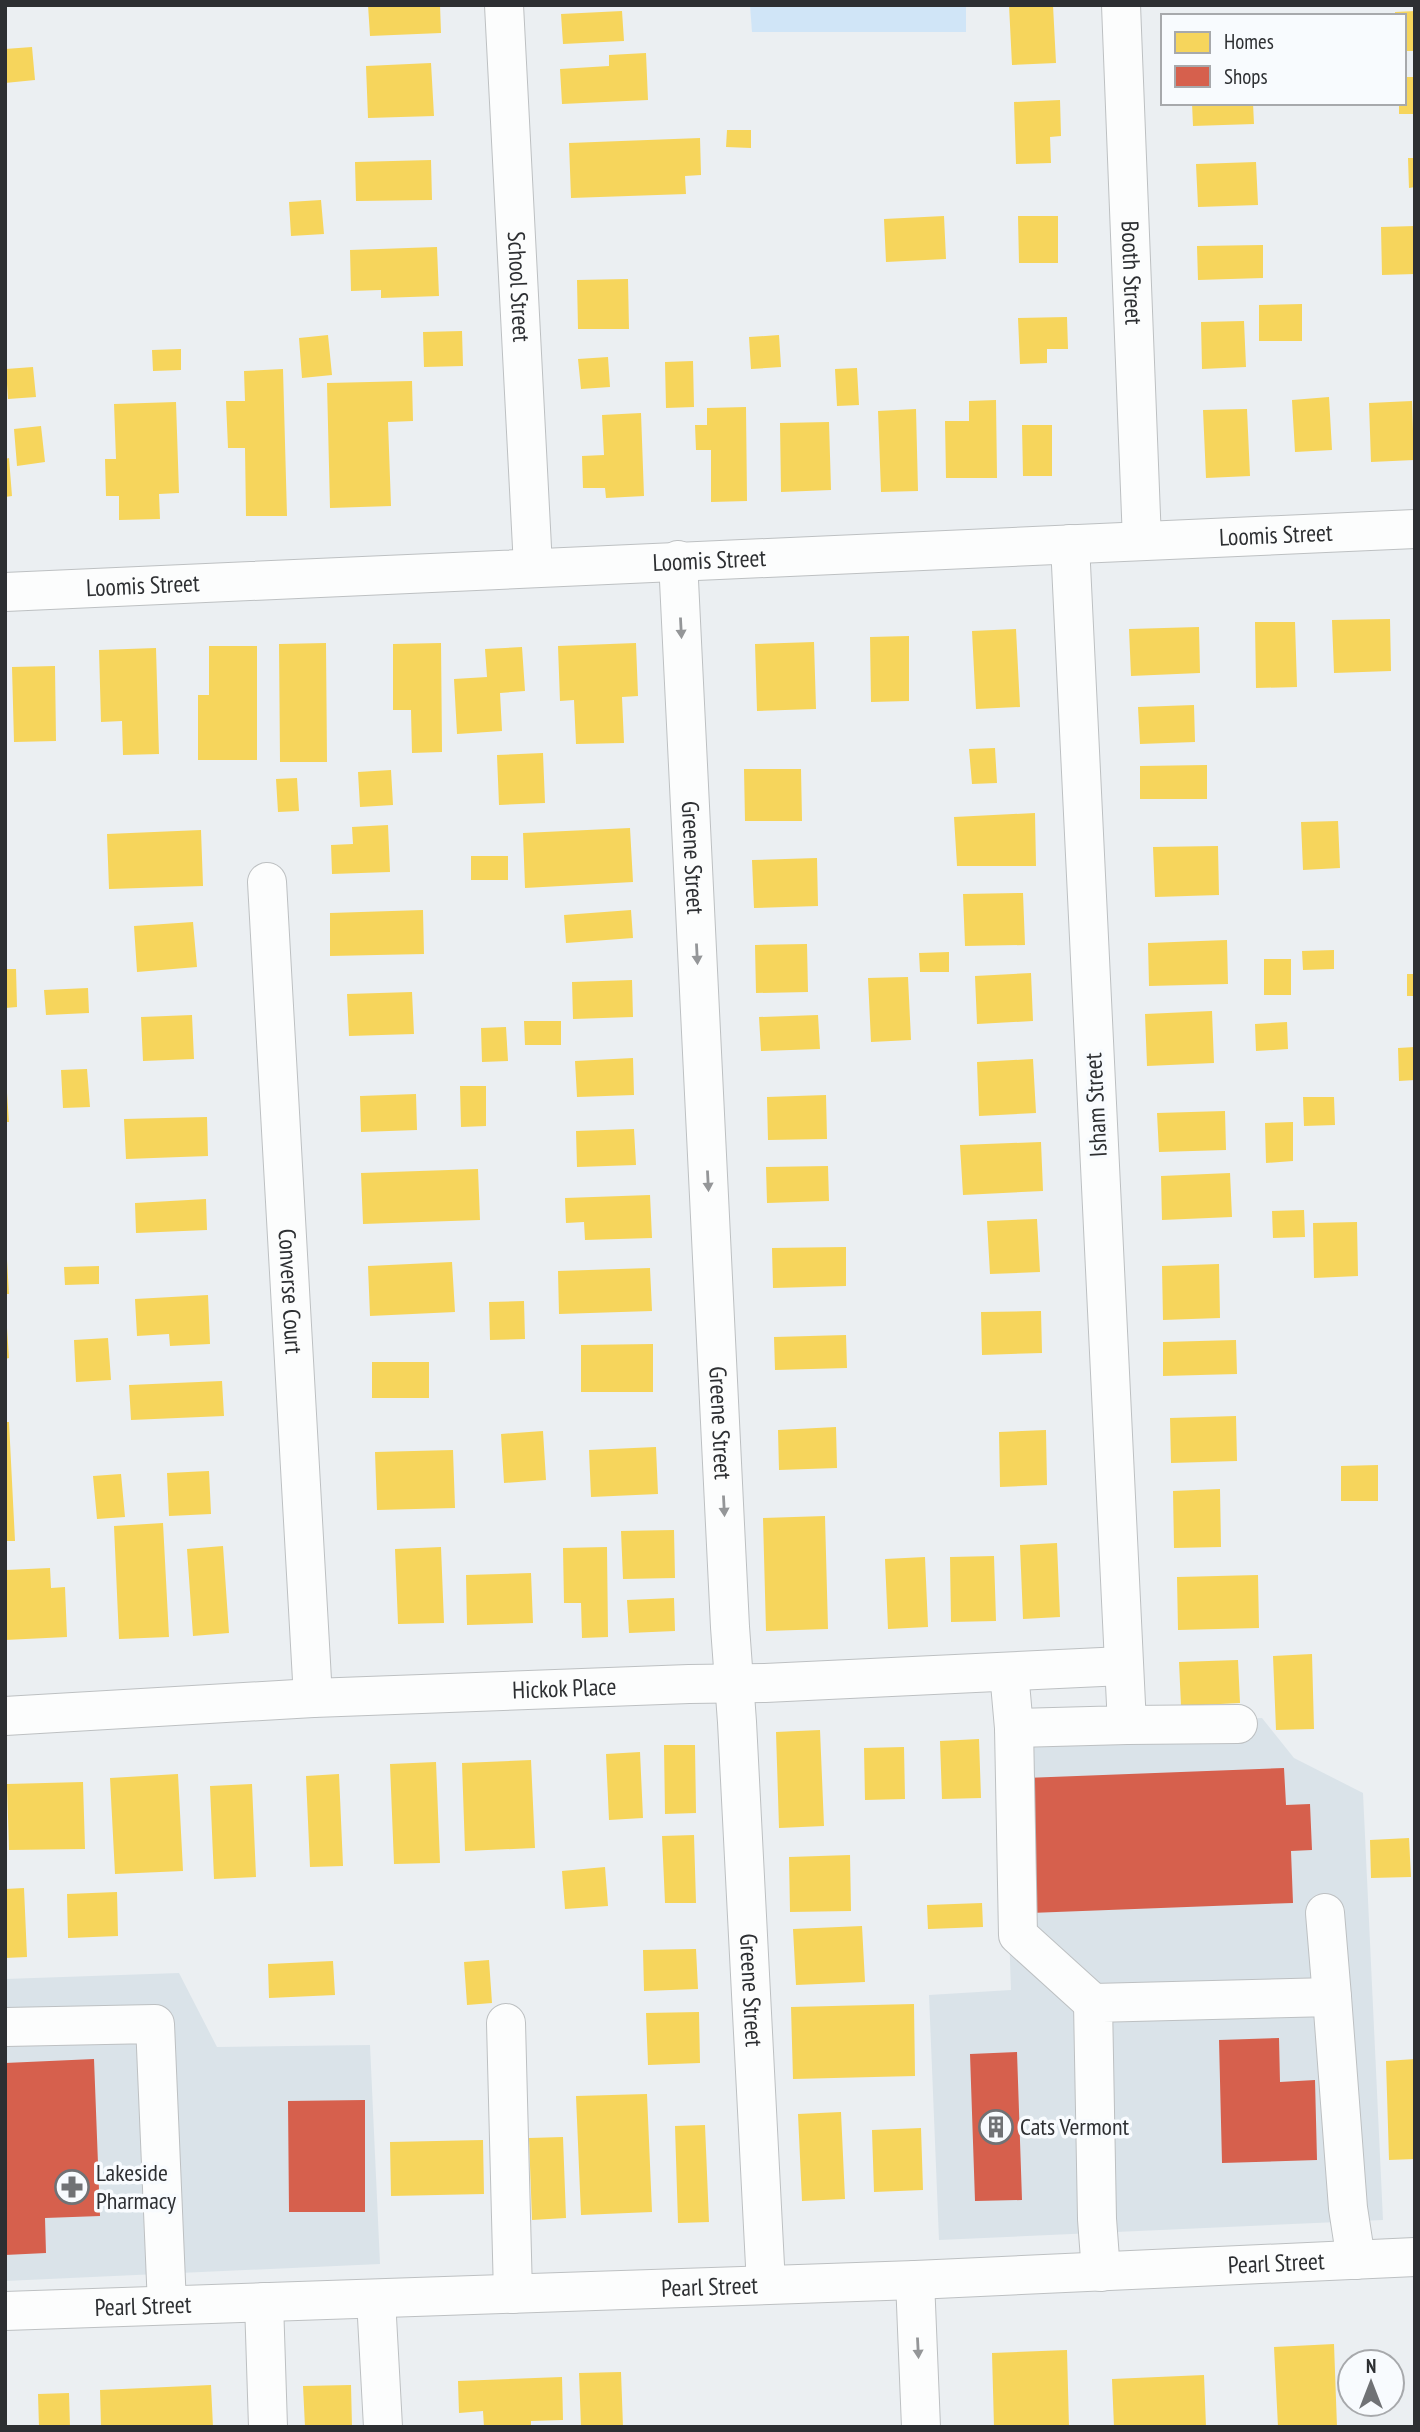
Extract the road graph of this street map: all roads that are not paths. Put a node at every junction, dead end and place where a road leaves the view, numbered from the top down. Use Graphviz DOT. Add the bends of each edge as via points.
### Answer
graph roads {
  1 [pos="504,5"];
  2 [pos="1121,5"];
  3 [pos="1415,529"];
  4 [pos="1142,541"];
  5 [pos="1070,544"];
  6 [pos="678,560"];
  7 [pos="533,567"];
  8 [pos="5,592"];
  9 [pos="267,882"];
  10 [pos="1123,1667"];
  11 [pos="1009,1672"];
  12 [pos="734,1683"];
  13 [pos="313,1698"];
  14 [pos="5,1716"];
  15 [pos="1238,1724"];
  16 [pos="1127,1725"];
  17 [pos="1014,1728"];
  18 [pos="1325,1913"];
  19 [pos="1332,1997"];
  20 [pos="1093,2003"];
  21 [pos="506,2023"];
  22 [pos="5,2027"];
  23 [pos="1415,2257"];
  24 [pos="1356,2260"];
  25 [pos="1101,2272"];
  26 [pos="915,2280"];
  27 [pos="765,2286"];
  28 [pos="513,2294"];
  29 [pos="376,2299"];
  30 [pos="264,2302"];
  31 [pos="167,2305"];
  32 [pos="5,2311"];
  33 [pos="268,2427"];
  34 [pos="383,2427"];
  35 [pos="921,2427"];
  1 -- 7 [label="street, School Street"];
  2 -- 4 [label="street, Booth Street"];
  3 -- 4 [label="street, Loomis Street"];
  4 -- 5 [label="street, Loomis Street"];
  5 -- 6 [label="street, Loomis Street"];
  5 -- 10 [label="street, Isham Street"];
  6 -- 7 [label="street, Loomis Street"];
  6 -- 12 [label="street, Greene Street, one-way"];
  7 -- 8 [label="street, Loomis Street"];
  9 -- 13 [label="street, Converse Court"];
  10 -- 11 [label="street, Hickok Place"];
  10 -- 16 [label="street, Isham Street"];
  11 -- 12 [label="street, Hickok Place"];
  11 -- 17 [label="street"];
  12 -- 13 [label="street, Hickok Place"];
  12 -- 27 [label="street, Greene Street"];
  13 -- 14 [label="street, Hickok Place"];
  15 -- 16 [label="street"];
  16 -- 17 [label="street"];
  17 -- 20 [label="street" via="1018,1935"];
  18 -- 19 [label="street"];
  19 -- 20 [label="street"];
  19 -- 24 [label="street"];
  20 -- 25 [label="street"];
  21 -- 28 [label="street"];
  22 -- 31 [label="street" via="155,2024"];
  23 -- 24 [label="street, Pearl Street"];
  24 -- 25 [label="street, Pearl Street"];
  25 -- 26 [label="street, Pearl Street"];
  26 -- 27 [label="street, Pearl Street"];
  26 -- 35 [label="street, one-way"];
  27 -- 28 [label="street, Pearl Street"];
  28 -- 29 [label="street, Pearl Street"];
  29 -- 30 [label="street, Pearl Street"];
  29 -- 34 [label="street"];
  30 -- 31 [label="street, Pearl Street"];
  30 -- 33 [label="street"];
  31 -- 32 [label="street, Pearl Street"];
}
